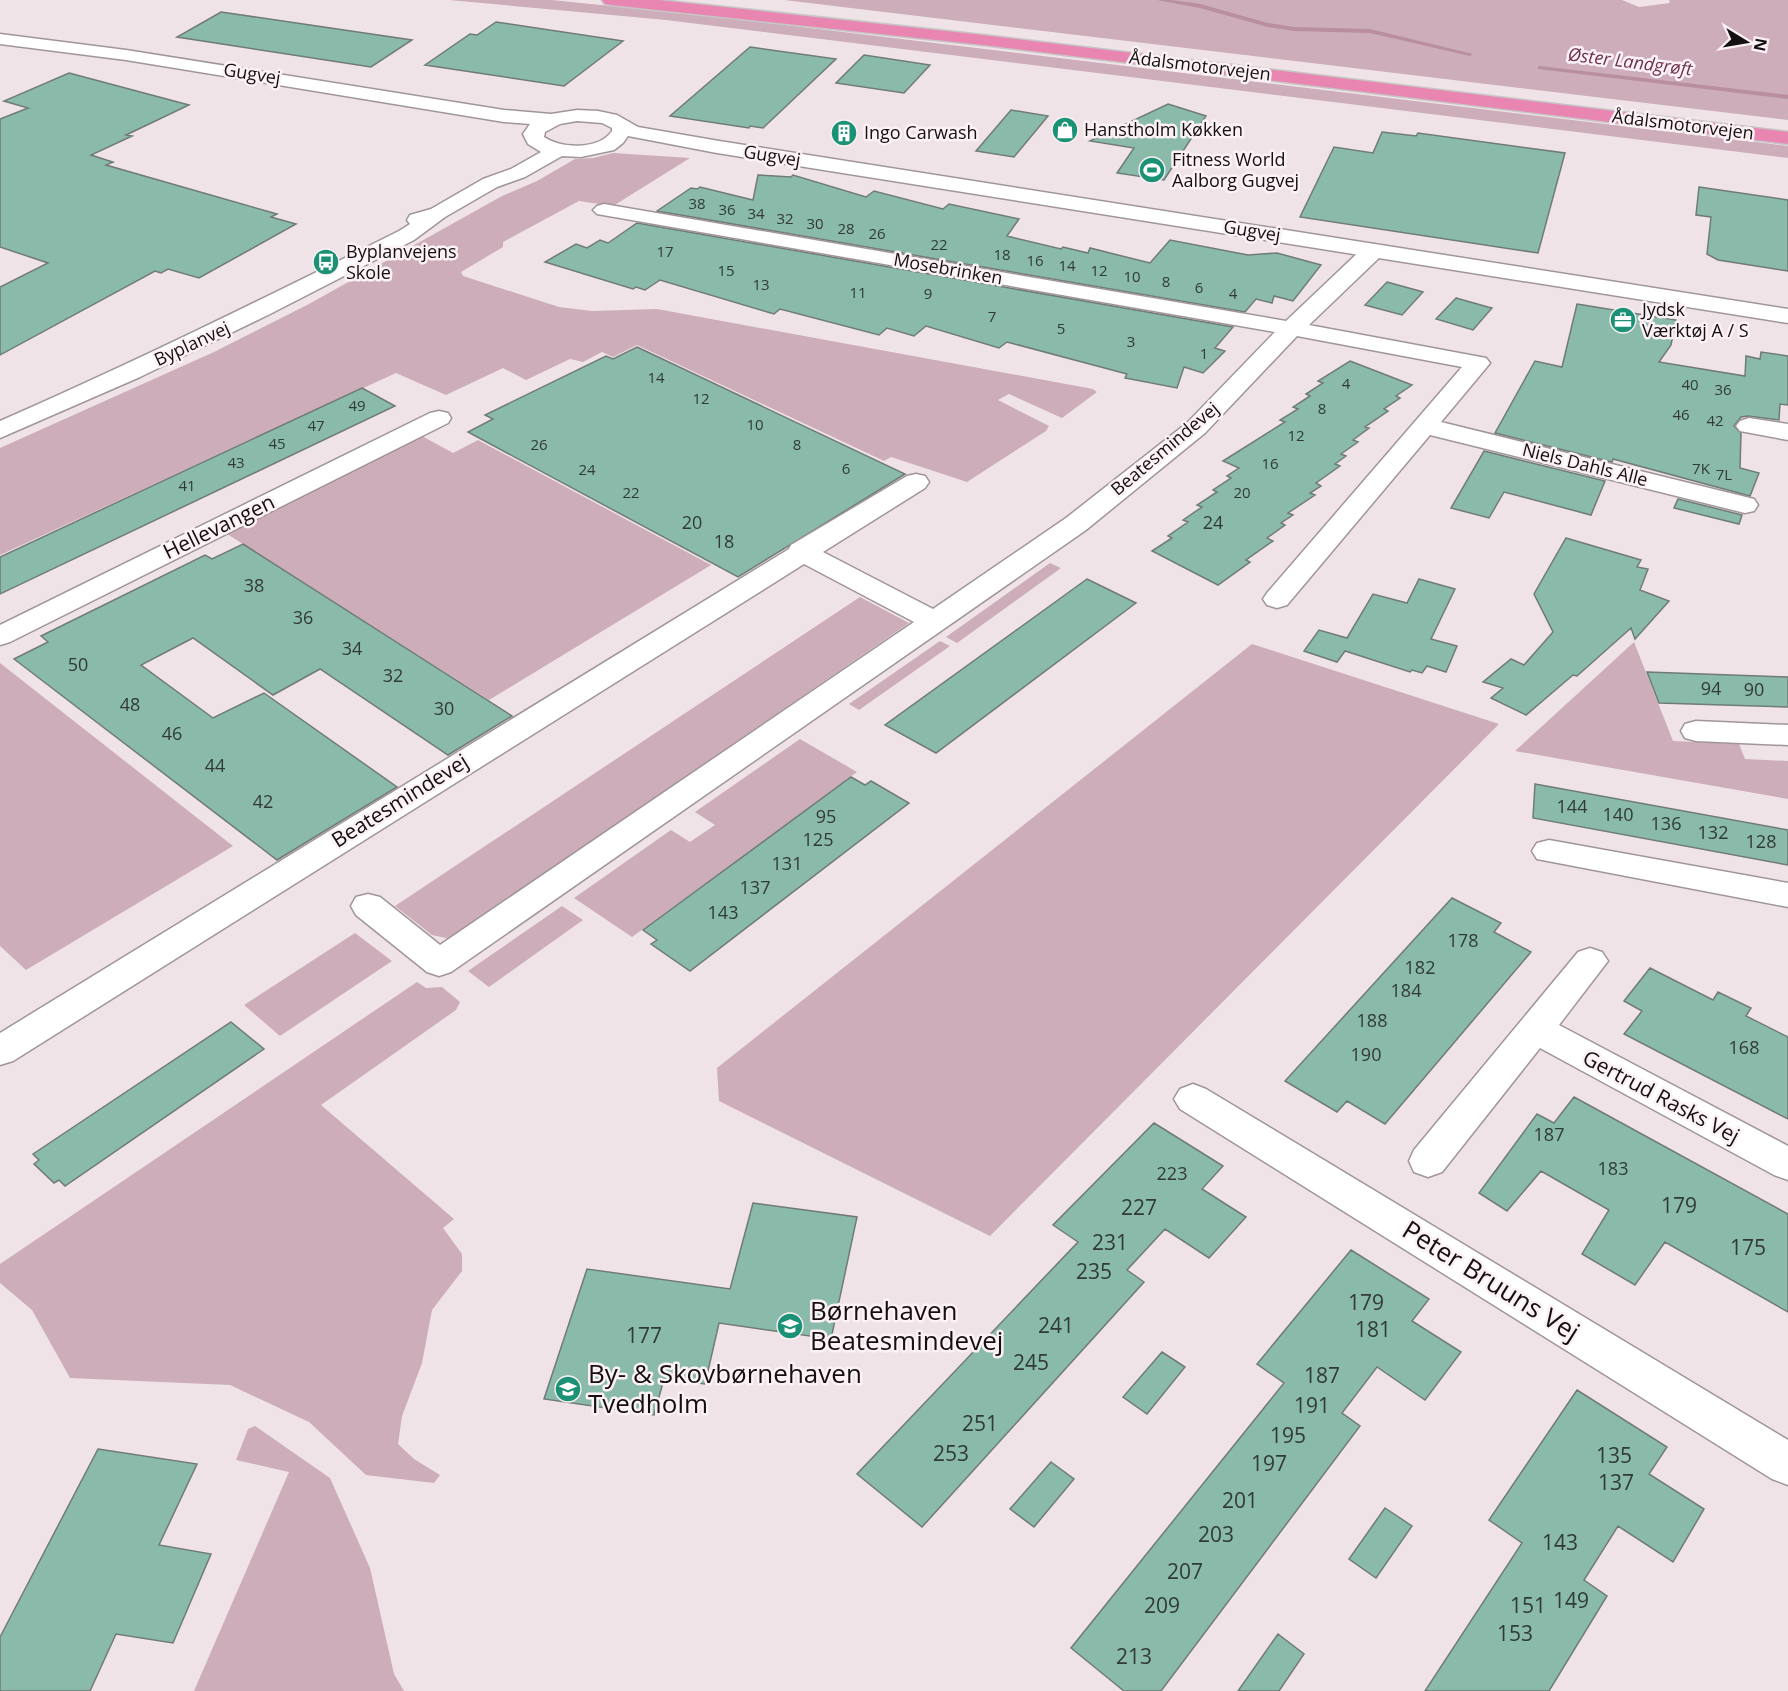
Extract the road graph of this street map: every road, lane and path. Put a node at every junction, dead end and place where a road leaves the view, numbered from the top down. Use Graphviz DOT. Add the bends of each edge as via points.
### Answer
graph roads {
  1 [pos="612,0"];
  2 [pos="708,0"];
  3 [pos="0,39"];
  4 [pos="621,127"];
  5 [pos="1788,128"];
  6 [pos="547,137"];
  7 [pos="1788,138"];
  8 [pos="605,146"];
  9 [pos="717,147"];
  10 [pos="604,210"];
  11 [pos="1373,251"];
  12 [pos="1788,316"];
  13 [pos="1292,328"];
  14 [pos="439,418"];
  15 [pos="1425,426"];
  16 [pos="1749,426"];
  17 [pos="0,430"];
  18 [pos="1788,432"];
  19 [pos="916,482"];
  20 [pos="1745,505"];
  21 [pos="801,552"];
  22 [pos="1277,599"];
  23 [pos="935,622"];
  24 [pos="0,636"];
  25 [pos="1696,731"];
  26 [pos="1788,735"];
  27 [pos="1549,851"];
  28 [pos="1788,896"];
  29 [pos="368,906"];
  30 [pos="1590,961"];
  31 [pos="1534,1029"];
  32 [pos="0,1051"];
  33 [pos="1193,1099"];
  34 [pos="1428,1161"];
  35 [pos="1788,1164"];
  36 [pos="1788,1464"];
  1 -- 7 [label="highway, Ådalsmotorvejen" via="983,40"];
  2 -- 5 [label="highway, Ådalsmotorvejen" via="1232,59"];
  3 -- 6 [label="street, Gugvej" via="126,55 504,116"];
  4 -- 6 [label="street, Gugvej" via="598,116 574,116"];
  4 -- 8 [label="street" via="620,136"];
  4 -- 9 [label="street, Gugvej" via="637,133 694,139"];
  6 -- 8 [label="street, Gugvej" via="582,151"];
  6 -- 17 [label="street, Byplanvej" via="518,173 412,222 379,247 231,325"];
  8 -- 9 [label="street, Gugvej" via="636,143"];
  9 -- 11 [label="street, Gugvej"];
  10 -- 13 [label="street, Mosebrinken"];
  11 -- 12 [label="street, Gugvej"];
  11 -- 13 [label="street, Beatesmindevej"];
  13 -- 15 [label="street" via="1478,363"];
  13 -- 23 [label="street, Beatesmindevej" via="1196,428 1076,524"];
  14 -- 24 [label="street, Hellevangen"];
  15 -- 20 [label="street, Niels Dahls Alle"];
  15 -- 22 [label="street"];
  16 -- 18 [label="street"];
  19 -- 21 [label="street, Beatesmindevej"];
  21 -- 23 [label="street"];
  21 -- 32 [label="street, Beatesmindevej"];
  23 -- 29 [label="street, Beatesmindevej" via="439,963"];
  25 -- 26 [label="street"];
  27 -- 28 [label="street"];
  30 -- 31 [label="street"];
  31 -- 34 [label="street"];
  31 -- 35 [label="street, Gertrud Rasks Vej"];
  33 -- 36 [label="street, Peter Bruuns Vej"];
}
